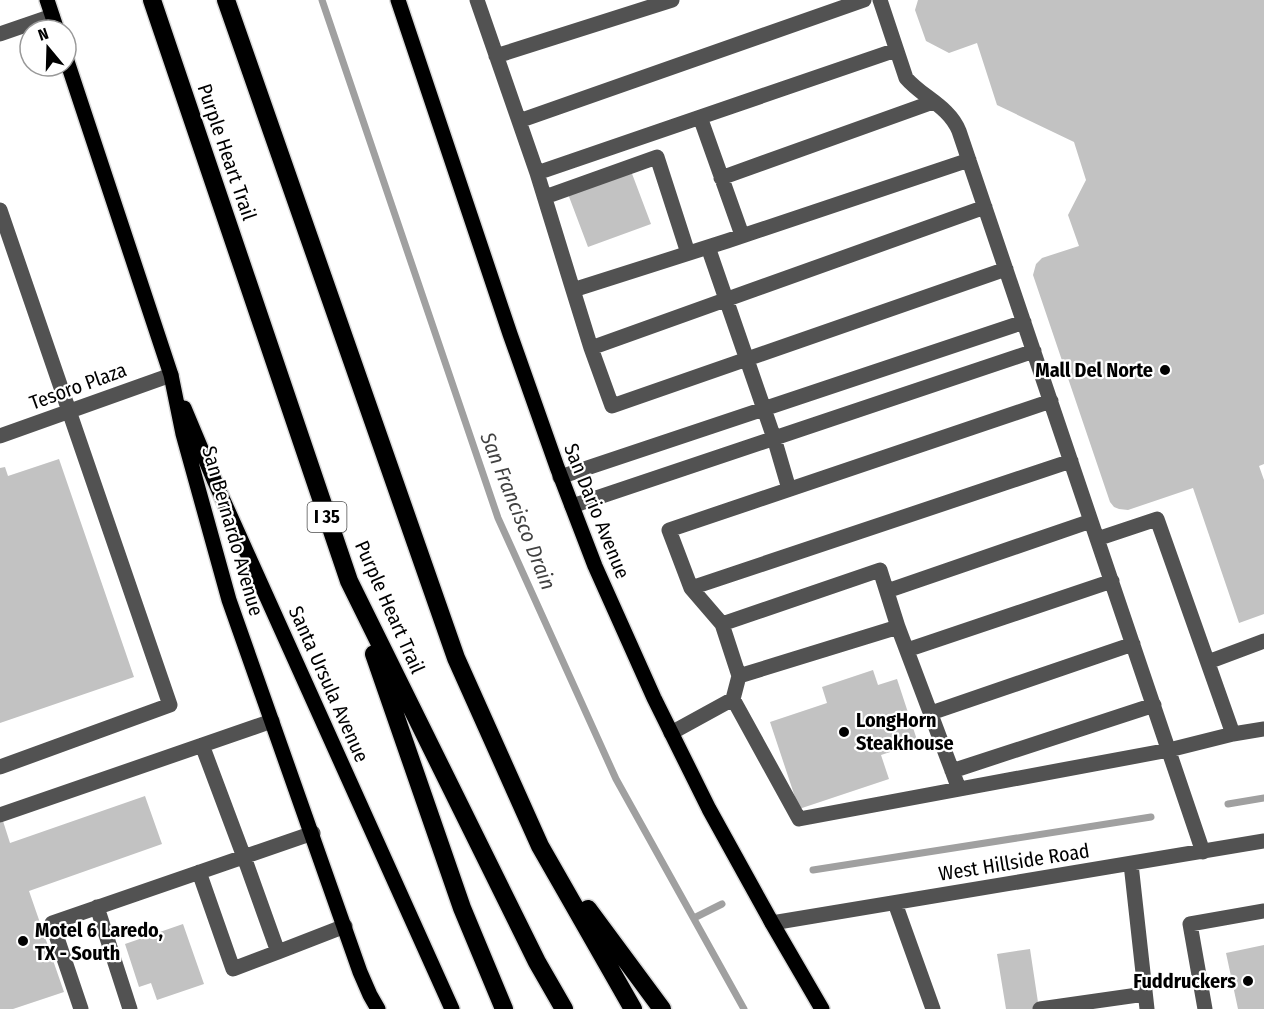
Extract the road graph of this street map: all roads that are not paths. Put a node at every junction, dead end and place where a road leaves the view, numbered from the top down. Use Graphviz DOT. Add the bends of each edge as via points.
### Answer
graph roads {
  1 [pos="46,0"];
  2 [pos="152,0"];
  3 [pos="226,0"];
  4 [pos="398,0"];
  5 [pos="477,0"];
  6 [pos="672,0"];
  7 [pos="864,0"];
  8 [pos="880,0"];
  9 [pos="634,6"];
  10 [pos="52,18"];
  11 [pos="18,30"];
  12 [pos="0,34"];
  13 [pos="896,50"];
  14 [pos="496,56"];
  15 [pos="73,78"];
  16 [pos="933,102"];
  17 [pos="700,117"];
  18 [pos="519,121"];
  19 [pos="969,160"];
  20 [pos="537,173"];
  21 [pos="722,178"];
  22 [pos="545,197"];
  23 [pos="985,207"];
  24 [pos="0,210"];
  25 [pos="742,235"];
  26 [pos="708,247"];
  27 [pos="688,253"];
  28 [pos="1006,269"];
  29 [pos="573,290"];
  30 [pos="726,300"];
  31 [pos="1024,322"];
  32 [pos="591,348"];
  33 [pos="1034,351"];
  34 [pos="746,360"];
  35 [pos="171,375"];
  36 [pos="1051,401"];
  37 [pos="764,409"];
  38 [pos="69,412"];
  39 [pos="0,436"];
  40 [pos="774,438"];
  41 [pos="1071,461"];
  42 [pos="560,477"];
  43 [pos="789,489"];
  44 [pos="572,506"];
  45 [pos="1091,521"];
  46 [pos="1097,539"];
  47 [pos="349,581"];
  48 [pos="1112,581"];
  49 [pos="691,588"];
  50 [pos="887,591"];
  51 [pos="722,624"];
  52 [pos="898,627"];
  53 [pos="1264,641"];
  54 [pos="1133,644"];
  55 [pos="907,650"];
  56 [pos="1208,662"];
  57 [pos="739,676"];
  58 [pos="733,699"];
  59 [pos="1154,705"];
  60 [pos="931,713"];
  61 [pos="272,721"];
  62 [pos="1264,729"];
  63 [pos="671,733"];
  64 [pos="1233,734"];
  65 [pos="202,745"];
  66 [pos="1169,750"];
  67 [pos="0,767"];
  68 [pos="952,771"];
  69 [pos="959,789"];
  70 [pos="0,815"];
  71 [pos="313,833"];
  72 [pos="1264,842"];
  73 [pos="540,846"];
  74 [pos="1203,852"];
  75 [pos="244,857"];
  76 [pos="1131,864"];
  77 [pos="199,872"];
  78 [pos="895,903"];
  79 [pos="97,907"];
  80 [pos="1264,911"];
  81 [pos="772,923"];
  82 [pos="345,926"];
  83 [pos="278,952"];
  84 [pos="1146,1001"];
  85 [pos="81,1009"];
  86 [pos="130,1009"];
  87 [pos="378,1009"];
  88 [pos="452,1009"];
  89 [pos="504,1009"];
  90 [pos="564,1009"];
  91 [pos="633,1009"];
  92 [pos="662,1009"];
  93 [pos="822,1009"];
  94 [pos="933,1009"];
  95 [pos="1040,1009"];
  96 [pos="1204,1009"];
  1 -- 10 [label="main road"];
  2 -- 47 [label="highway, Purple Heart Trail / I 35"];
  3 -- 73 [label="highway, Purple Heart Trail" via="456,658"];
  4 -- 42 [label="main road, San Dario Avenue"];
  5 -- 14 [label="street"];
  6 -- 9 [label="street"];
  7 -- 18 [label="street"];
  8 -- 13 [label="street"];
  9 -- 14 [label="street"];
  11 -- 12 [label="street"];
  13 -- 16 [label="street" via="906,78"];
  13 -- 17 [label="street"];
  14 -- 18 [label="street"];
  15 -- 35 [label="main road, San Bernardo Avenue"];
  16 -- 19 [label="street" via="954,120"];
  16 -- 21 [label="street"];
  17 -- 20 [label="street"];
  17 -- 21 [label="street"];
  18 -- 20 [label="street"];
  19 -- 23 [label="street"];
  19 -- 25 [label="street"];
  20 -- 22 [label="street"];
  21 -- 25 [label="street"];
  22 -- 27 [label="street" via="657,158"];
  22 -- 29 [label="street"];
  23 -- 28 [label="street"];
  23 -- 30 [label="street"];
  24 -- 38 [label="street"];
  25 -- 26 [label="street"];
  26 -- 27 [label="street"];
  26 -- 30 [label="street"];
  27 -- 29 [label="street"];
  28 -- 31 [label="street"];
  28 -- 34 [label="street"];
  29 -- 32 [label="street"];
  30 -- 32 [label="street"];
  30 -- 34 [label="street"];
  31 -- 33 [label="street"];
  31 -- 37 [label="street"];
  32 -- 34 [label="street" via="612,406"];
  33 -- 36 [label="street"];
  33 -- 40 [label="street"];
  34 -- 37 [label="street"];
  35 -- 38 [label="street, Tesoro Plaza"];
  35 -- 61 [label="main road, San Bernardo Avenue" via="183,434 230,600"];
  35 -- 88 [label="main road, Santa Ursula Avenue" via="215,482"];
  36 -- 41 [label="street"];
  36 -- 43 [label="street"];
  37 -- 40 [label="street"];
  37 -- 42 [label="street"];
  38 -- 39 [label="street, Tesoro Plaza"];
  38 -- 67 [label="street" via="170,705"];
  40 -- 43 [label="street"];
  40 -- 44 [label="street"];
  41 -- 45 [label="street"];
  41 -- 49 [label="street"];
  42 -- 44 [label="main road, San Dario Avenue"];
  43 -- 49 [label="street" via="669,530"];
  44 -- 63 [label="main road, San Dario Avenue"];
  45 -- 46 [label="street"];
  45 -- 50 [label="street"];
  46 -- 48 [label="street"];
  46 -- 56 [label="street" via="1157,519"];
  47 -- 89 [label="highway" via="462,908"];
  47 -- 90 [label="highway, Purple Heart Trail / I 35" via="537,962"];
  48 -- 54 [label="street"];
  48 -- 55 [label="street"];
  49 -- 51 [label="street"];
  50 -- 51 [label="street" via="880,570"];
  50 -- 52 [label="street"];
  51 -- 57 [label="street"];
  52 -- 55 [label="street"];
  52 -- 57 [label="street"];
  53 -- 56 [label="street"];
  54 -- 59 [label="street"];
  54 -- 60 [label="street"];
  55 -- 60 [label="street"];
  56 -- 64 [label="street"];
  57 -- 58 [label="street"];
  58 -- 63 [label="street"];
  58 -- 69 [label="street" via="799,819"];
  59 -- 66 [label="street"];
  59 -- 68 [label="street"];
  60 -- 68 [label="street"];
  61 -- 65 [label="street"];
  61 -- 71 [label="main road, San Bernardo Avenue"];
  62 -- 64 [label="street"];
  63 -- 81 [label="main road, San Dario Avenue"];
  64 -- 66 [label="street"];
  65 -- 70 [label="street"];
  65 -- 75 [label="street"];
  66 -- 69 [label="street"];
  66 -- 74 [label="street"];
  68 -- 69 [label="street"];
  71 -- 75 [label="street"];
  71 -- 82 [label="main road, San Bernardo Avenue"];
  72 -- 74 [label="street, West Hillside Road"];
  73 -- 91 [label="highway, Purple Heart Trail"];
  73 -- 92 [label="highway"];
  74 -- 76 [label="street, West Hillside Road"];
  75 -- 77 [label="street"];
  75 -- 83 [label="street"];
  76 -- 78 [label="street, West Hillside Road"];
  76 -- 84 [label="street"];
  77 -- 79 [label="street"];
  77 -- 83 [label="street" via="233,969"];
  78 -- 81 [label="street, West Hillside Road"];
  78 -- 94 [label="street"];
  79 -- 85 [label="street" via="52,923"];
  79 -- 86 [label="street"];
  80 -- 96 [label="street" via="1190,924"];
  81 -- 93 [label="main road, San Dario Avenue"];
  82 -- 83 [label="street"];
  82 -- 87 [label="main road, San Bernardo Avenue"];
  84 -- 95 [label="street"];
}
